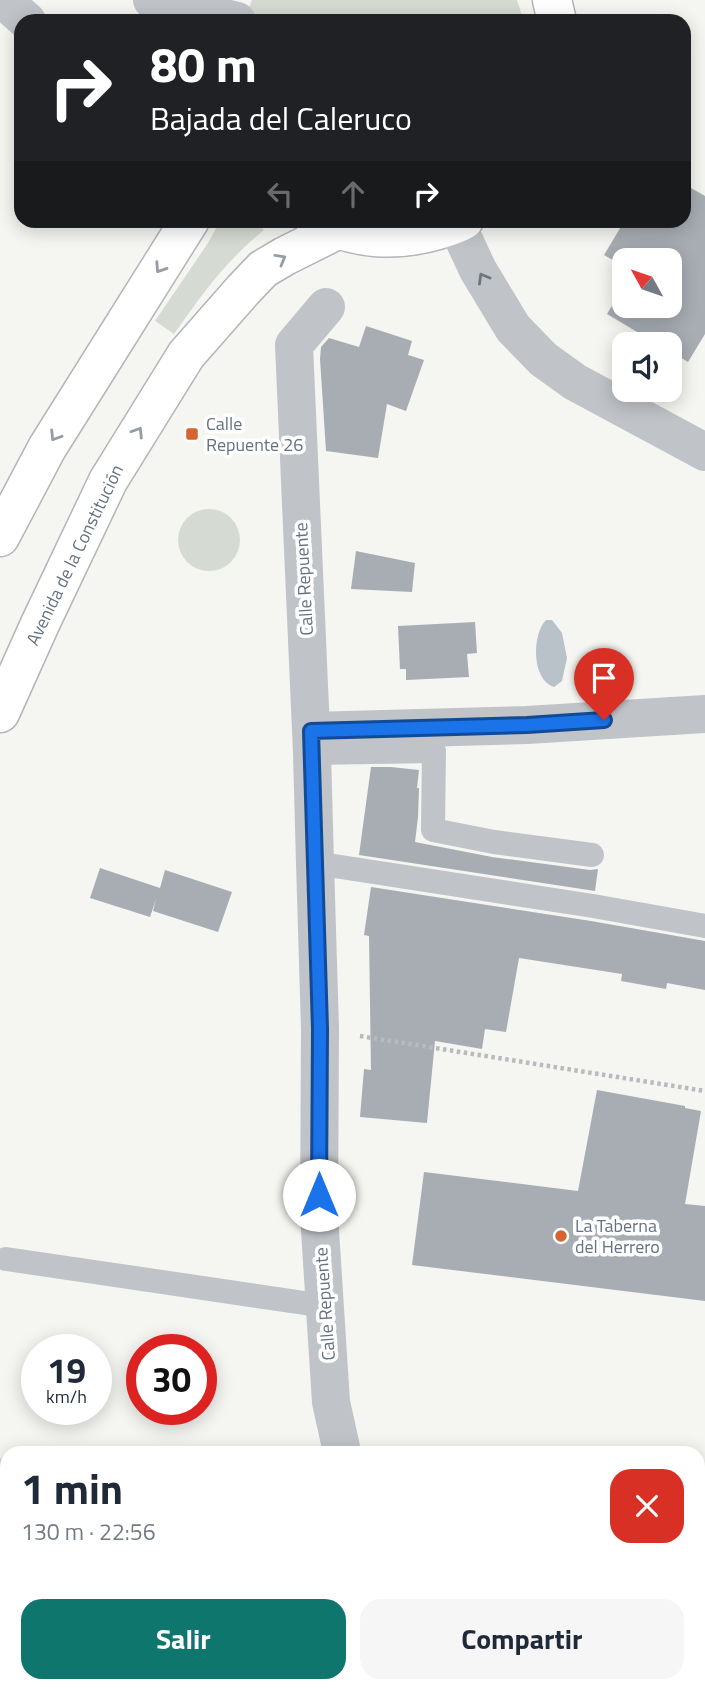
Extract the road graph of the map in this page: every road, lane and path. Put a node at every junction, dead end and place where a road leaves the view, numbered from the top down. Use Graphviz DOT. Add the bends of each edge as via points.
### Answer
graph roads {
  1 [pos="3,0"];
  2 [pos="152,0"];
  3 [pos="19,14"];
  4 [pos="209,14"];
  5 [pos="185,228"];
  6 [pos="321,228"];
  7 [pos="336,228"];
  8 [pos="443,228"];
  9 [pos="462,228"];
  10 [pos="326,307"];
  11 [pos="705,452"];
  12 [pos="0,537"];
  13 [pos="0,713"];
  14 [pos="705,714"];
  15 [pos="312,742"];
  16 [pos="592,855"];
  17 [pos="315,863"];
  18 [pos="705,926"];
  19 [pos="320,1029"];
  20 [pos="705,1091"];
  21 [pos="6,1259"];
  22 [pos="325,1306"];
  23 [pos="341,1446"];
  1 -- 3 [label="street"];
  2 -- 4 [label="street, bridge"];
  5 -- 12 [label="main road, one-way" via="47,448"];
  13 -- 6 [label="main road, Avenida de la Constitución, one-way" via="108,481 186,355 263,270"];
  7 -- 8 [label="main road" via="376,239 417,236"];
  11 -- 9 [label="street, one-way" via="575,382 543,359 513,328 478,270"];
  10 -- 15 [label="street, Calle Repuente" via="294,345"];
  14 -- 15 [label="street"];
  15 -- 16 [label="lane" via="434,751 433,830"];
  15 -- 17 [label="street, Calle Repuente"];
  17 -- 18 [label="lane"];
  17 -- 19 [label="street, Calle Repuente"];
  19 -- 20 [label="path"];
  19 -- 22 [label="street, Calle Repuente" via="319,1215"];
  21 -- 22 [label="lane"];
  22 -- 23 [label="street, Calle Repuente" via="331,1402"];
}
